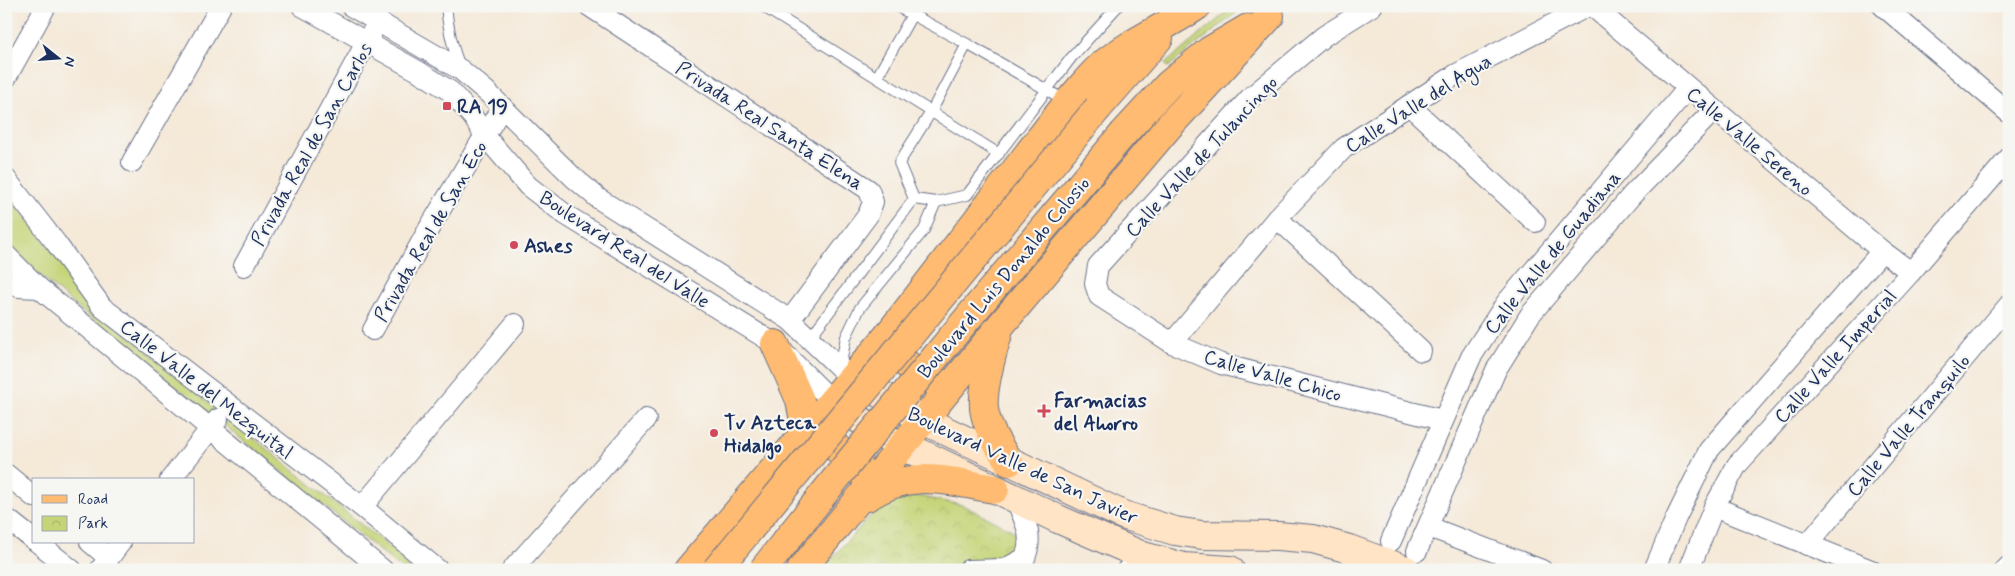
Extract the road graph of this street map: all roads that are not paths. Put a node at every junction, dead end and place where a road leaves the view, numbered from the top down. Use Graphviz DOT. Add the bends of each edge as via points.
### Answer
graph roads {
  1 [pos="46,6"];
  2 [pos="221,6"];
  3 [pos="302,6"];
  4 [pos="351,6"];
  5 [pos="446,6"];
  6 [pos="589,6"];
  7 [pos="762,6"];
  8 [pos="896,6"];
  9 [pos="1118,6"];
  10 [pos="1197,6"];
  11 [pos="1372,6"];
  12 [pos="1588,6"];
  13 [pos="1592,6"];
  14 [pos="1883,6"];
  15 [pos="914,11"];
  16 [pos="1277,11"];
  17 [pos="378,22"];
  18 [pos="1172,23"];
  19 [pos="366,42"];
  20 [pos="968,44"];
  21 [pos="461,70"];
  22 [pos="876,77"];
  23 [pos="6,78"];
  24 [pos="1688,88"];
  25 [pos="450,91"];
  26 [pos="1058,95"];
  27 [pos="1409,105"];
  28 [pos="502,107"];
  29 [pos="1714,110"];
  30 [pos="932,112"];
  31 [pos="2009,113"];
  32 [pos="485,136"];
  33 [pos="999,154"];
  34 [pos="2009,158"];
  35 [pos="132,162"];
  36 [pos="8,182"];
  37 [pos="914,199"];
  38 [pos="936,202"];
  39 [pos="1276,218"];
  40 [pos="1535,222"];
  41 [pos="1882,251"];
  42 [pos="6,255"];
  43 [pos="244,266"];
  44 [pos="1911,272"];
  45 [pos="6,284"];
  46 [pos="1095,284"];
  47 [pos="39,288"];
  48 [pos="2009,305"];
  49 [pos="790,320"];
  50 [pos="515,324"];
  51 [pos="1000,326"];
  52 [pos="373,330"];
  53 [pos="809,339"];
  54 [pos="885,339"];
  55 [pos="1172,343"];
  56 [pos="775,344"];
  57 [pos="1420,351"];
  58 [pos="851,380"];
  59 [pos="951,387"];
  60 [pos="832,401"];
  61 [pos="229,406"];
  62 [pos="646,419"];
  63 [pos="924,420"];
  64 [pos="1442,420"];
  65 [pos="210,428"];
  66 [pos="804,434"];
  67 [pos="902,448"];
  68 [pos="1009,462"];
  69 [pos="172,478"];
  70 [pos="9,482"];
  71 [pos="1006,494"];
  72 [pos="32,496"];
  73 [pos="863,496"];
  74 [pos="362,507"];
  75 [pos="1714,507"];
  76 [pos="6,518"];
  77 [pos="1429,527"];
  78 [pos="32,538"];
  79 [pos="40,544"];
  80 [pos="91,544"];
  81 [pos="119,544"];
  82 [pos="1807,545"];
  83 [pos="1381,556"];
  84 [pos="1411,560"];
  85 [pos="1165,563"];
  86 [pos="104,564"];
  87 [pos="1028,564"];
  88 [pos="2009,566"];
  89 [pos="72,570"];
  90 [pos="383,570"];
  91 [pos="438,570"];
  92 [pos="512,570"];
  93 [pos="688,570"];
  94 [pos="716,570"];
  95 [pos="743,570"];
  96 [pos="764,570"];
  97 [pos="801,570"];
  98 [pos="968,570"];
  99 [pos="1128,570"];
  100 [pos="1230,570"];
  101 [pos="1542,570"];
  102 [pos="1654,570"];
  103 [pos="1688,570"];
  104 [pos="1871,570"];
  105 [pos="2005,570"];
  1 -- 23 [label="street"];
  2 -- 35 [label="street"];
  3 -- 19 [label="street, Boulevard Real del Valle"];
  4 -- 17 [label="street, Boulevard Real del Valle"];
  5 -- 21 [label="lane" via="448,30"];
  6 -- 49 [label="street, Privada Real Santa Elena" via="869,190 873,202 868,215"];
  7 -- 22 [label="lane"];
  8 -- 15 [label="lane"];
  9 -- 26 [label="lane" via="1071,58"];
  10 -- 18 [label="main road, Boulevard Luis Donaldo Colosio"];
  11 -- 46 [label="street, Calle Valle de Tulancingo" via="1324,36 1250,98 1098,266"];
  12 -- 27 [label="street, Calle Valle del Agua" via="1455,75"];
  13 -- 24 [label="street, Calle Valle Sereno"];
  14 -- 31 [label="street"];
  15 -- 20 [label="lane"];
  15 -- 22 [label="lane"];
  16 -- 51 [label="main road, Boulevard Luis Donaldo Colosio" via="1170,125"];
  16 -- 96 [label="main road, Boulevard Luis Donaldo Colosio, bridge" via="1209,50 1169,84 1124,133 988,293"];
  17 -- 19 [label="street, Privada Real de San Carlos"];
  17 -- 21 [label="street, Boulevard Real del Valle"];
  18 -- 26 [label="main road, Boulevard Luis Donaldo Colosio" via="1133,44"];
  18 -- 58 [label="main road, Boulevard Luis Donaldo Colosio, bridge"];
  19 -- 25 [label="street, Boulevard Real del Valle"];
  19 -- 43 [label="street, Privada Real de San Carlos"];
  20 -- 26 [label="lane"];
  20 -- 30 [label="lane"];
  21 -- 25 [label="street"];
  21 -- 28 [label="street, Boulevard Real del Valle"];
  22 -- 30 [label="lane"];
  24 -- 29 [label="street, Calle Valle Sereno"];
  24 -- 64 [label="street, Calle Valle de Guadiana" via="1506,302 1471,356"];
  25 -- 32 [label="street, Boulevard Real del Valle"];
  26 -- 33 [label="lane"];
  26 -- 54 [label="main road, Boulevard Luis Donaldo Colosio"];
  27 -- 39 [label="street, Calle Valle del Agua" via="1344,148"];
  27 -- 40 [label="street"];
  28 -- 32 [label="street, Privada Real de San Eco"];
  28 -- 49 [label="street, Boulevard Real del Valle" via="560,166 599,199"];
  29 -- 41 [label="street, Calle Valle Sereno"];
  29 -- 77 [label="street, Calle Valle de Guadiana" via="1632,195 1530,315 1496,370"];
  30 -- 33 [label="lane"];
  30 -- 37 [label="lane" via="900,163"];
  32 -- 52 [label="street, Privada Real de San Eco"];
  32 -- 56 [label="street, Boulevard Real del Valle" via="528,186 566,215"];
  33 -- 38 [label="lane" via="967,195"];
  34 -- 44 [label="street, Calle Valle Imperial"];
  36 -- 61 [label="street, Calle Valle del Mezquital" via="102,307"];
  37 -- 38 [label="lane"];
  37 -- 53 [label="lane"];
  38 -- 58 [label="lane" via="924,230 860,308 846,337"];
  39 -- 55 [label="street, Calle Valle del Agua"];
  39 -- 57 [label="street"];
  41 -- 44 [label="street, Calle Valle Sereno"];
  41 -- 102 [label="street, Calle Valle Imperial" via="1709,450"];
  42 -- 47 [label="street, Calle Valle del Mezquital"];
  44 -- 75 [label="street, Calle Valle Imperial" via="1737,465"];
  45 -- 47 [label="street"];
  46 -- 55 [label="street, Calle Valle Chico" via="1099,296"];
  47 -- 65 [label="street, Calle Valle del Mezquital"];
  48 -- 82 [label="street, Calle Valle Tranquilo"];
  49 -- 53 [label="street, Boulevard Real del Valle"];
  50 -- 74 [label="street"];
  51 -- 59 [label="main road, Boulevard Luis Donaldo Colosio"];
  51 -- 68 [label="main road" via="988,372 984,413"];
  53 -- 58 [label="street, Boulevard Real del Valle"];
  54 -- 58 [label="main road, Boulevard Luis Donaldo Colosio"];
  54 -- 59 [label="main road" via="913,370"];
  55 -- 64 [label="street, Calle Valle Chico" via="1221,364"];
  56 -- 60 [label="street, Boulevard Real del Valle"];
  56 -- 66 [label="main road" via="800,400"];
  58 -- 60 [label="main road, Boulevard Luis Donaldo Colosio"];
  58 -- 63 [label="main road, Boulevard Valle de San Javier"];
  58 -- 94 [label="main road, Boulevard Luis Donaldo Colosio, bridge"];
  58 -- 95 [label="main road" via="854,431"];
  59 -- 63 [label="main road, Boulevard Luis Donaldo Colosio"];
  60 -- 66 [label="main road, Boulevard Luis Donaldo Colosio"];
  60 -- 67 [label="main road, Boulevard Valle de San Javier"];
  61 -- 65 [label="street"];
  61 -- 74 [label="street, Calle Valle del Mezquital"];
  62 -- 92 [label="street"];
  63 -- 67 [label="main road, Boulevard Luis Donaldo Colosio"];
  63 -- 68 [label="main road, Boulevard Valle de San Javier"];
  64 -- 83 [label="street, Calle Valle de Guadiana"];
  65 -- 69 [label="street"];
  65 -- 90 [label="street, Calle Valle del Mezquital"];
  66 -- 73 [label="main road" via="845,452 860,469"];
  66 -- 93 [label="main road, Boulevard Luis Donaldo Colosio"];
  67 -- 71 [label="main road, Boulevard Valle de San Javier" via="920,453"];
  67 -- 73 [label="main road, Boulevard Luis Donaldo Colosio"];
  68 -- 83 [label="main road, Boulevard Valle de San Javier" via="1123,515 1175,531 1313,539"];
  70 -- 72 [label="street"];
  71 -- 73 [label="main road" via="918,478 900,481"];
  71 -- 85 [label="main road, Boulevard Valle de San Javier" via="1122,548"];
  71 -- 87 [label="street" via="1029,533"];
  73 -- 97 [label="main road, Boulevard Luis Donaldo Colosio"];
  74 -- 91 [label="street, Calle Valle del Mezquital"];
  75 -- 82 [label="street"];
  75 -- 103 [label="street, Calle Valle Imperial"];
  76 -- 78 [label="street"];
  77 -- 84 [label="street, Calle Valle de Guadiana"];
  77 -- 101 [label="street"];
  79 -- 89 [label="street"];
  80 -- 86 [label="street"];
  81 -- 86 [label="street"];
  82 -- 104 [label="street"];
  83 -- 84 [label="main road, Boulevard Valle de San Javier"];
  85 -- 99 [label="street"];
  85 -- 100 [label="main road, Boulevard Valle de San Javier"];
  87 -- 98 [label="street"];
  88 -- 105 [label="street"];
}
